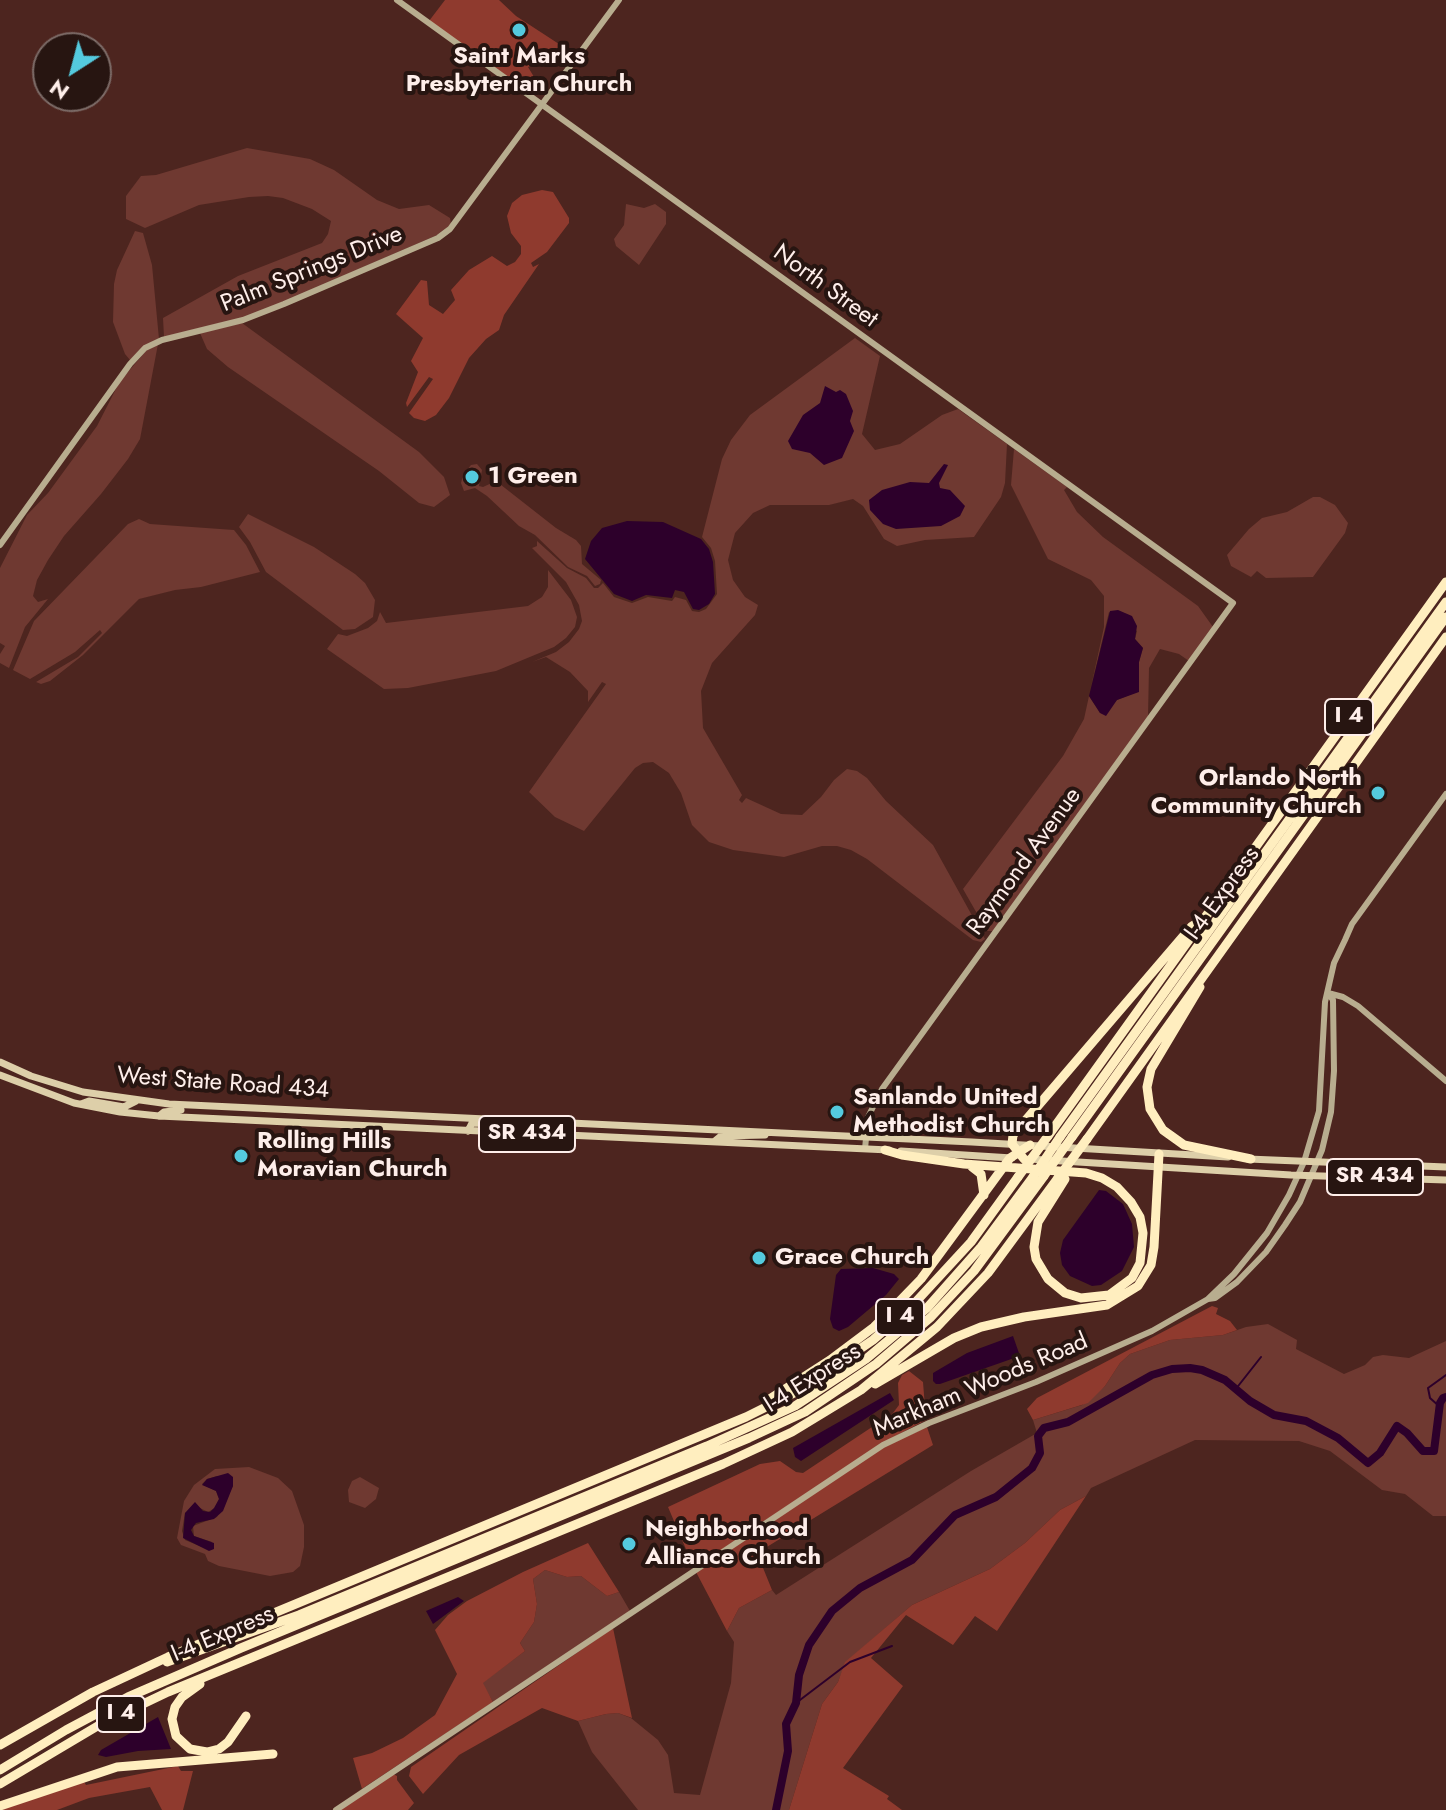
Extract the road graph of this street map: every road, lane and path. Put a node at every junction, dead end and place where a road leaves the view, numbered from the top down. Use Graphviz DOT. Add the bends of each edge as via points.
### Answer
graph roads {
  1 [pos="397,0"];
  2 [pos="619,0"];
  3 [pos="541,104"];
  4 [pos="0,545"];
  5 [pos="1446,582"];
  6 [pos="1446,602"];
  7 [pos="1233,603"];
  8 [pos="1446,617"];
  9 [pos="1446,637"];
  10 [pos="1446,794"];
  11 [pos="1205,918"];
  12 [pos="1206,972"];
  13 [pos="1328,993"];
  14 [pos="0,1062"];
  15 [pos="0,1075"];
  16 [pos="1446,1081"];
  17 [pos="136,1101"];
  18 [pos="79,1104"];
  19 [pos="207,1107"];
  20 [pos="159,1116"];
  21 [pos="516,1120"];
  22 [pos="717,1130"];
  23 [pos="468,1131"];
  24 [pos="773,1132"];
  25 [pos="865,1138"];
  26 [pos="663,1139"];
  27 [pos="715,1141"];
  28 [pos="1030,1145"];
  29 [pos="865,1149"];
  30 [pos="885,1150"];
  31 [pos="1016,1153"];
  32 [pos="1159,1154"];
  33 [pos="1251,1159"];
  34 [pos="1304,1162"];
  35 [pos="1318,1162"];
  36 [pos="969,1165"];
  37 [pos="1158,1166"];
  38 [pos="1446,1167"];
  39 [pos="1003,1168"];
  40 [pos="1298,1175"];
  41 [pos="1312,1175"];
  42 [pos="1062,1178"];
  43 [pos="1446,1180"];
  44 [pos="984,1195"];
  45 [pos="1208,1299"];
  46 [pos="861,1390"];
  47 [pos="746,1417"];
  48 [pos="250,1658"];
  49 [pos="144,1668"];
  50 [pos="246,1716"];
  51 [pos="0,1745"];
  52 [pos="273,1754"];
  53 [pos="0,1770"];
  54 [pos="0,1784"];
  55 [pos="0,1806"];
  56 [pos="336,1810"];
  1 -- 3 [label="street, North Street"];
  2 -- 3 [label="street, Palm Springs Drive"];
  3 -- 4 [label="street, Palm Springs Drive" via="443,235 243,320 145,348"];
  3 -- 7 [label="street, North Street"];
  5 -- 11 [label="highway, I 4"];
  6 -- 49 [label="highway, I-4 Express, bridge" via="981,1247 927,1308 866,1359 795,1406 720,1441 299,1615"];
  7 -- 25 [label="street, Raymond Avenue" via="882,1089 868,1117"];
  8 -- 53 [label="highway, I-4 Express, bridge" via="974,1271 876,1364 805,1412 749,1438 128,1697"];
  9 -- 12 [label="highway, I 4"];
  10 -- 13 [label="street" via="1352,924 1334,963"];
  11 -- 31 [label="highway" via="1192,926 1013,1135"];
  11 -- 47 [label="highway, I 4, bridge" via="957,1260 891,1326 833,1369"];
  12 -- 33 [label="highway" via="1197,996 1151,1069 1148,1102 1160,1127 1184,1145"];
  12 -- 42 [label="highway, I 4, bridge"];
  13 -- 16 [label="street" via="1358,1006"];
  13 -- 34 [label="street, Markham Woods Road" via="1319,1111"];
  13 -- 35 [label="street, Markham Woods Road" via="1333,1000 1331,1112"];
  14 -- 17 [label="main road, West State Road 434 / SR 434" via="71,1089"];
  15 -- 18 [label="main road, SR 434"];
  17 -- 18 [label="main road" via="124,1107"];
  17 -- 19 [label="main road, West State Road 434 / SR 434"];
  18 -- 20 [label="main road, SR 434"];
  19 -- 20 [label="main road" via="174,1109"];
  19 -- 21 [label="main road, West State Road 434 / SR 434"];
  20 -- 23 [label="main road, SR 434"];
  21 -- 22 [label="main road, SR 434"];
  21 -- 23 [label="main road" via="472,1123"];
  22 -- 24 [label="main road, SR 434"];
  22 -- 26 [label="main road" via="706,1136"];
  23 -- 26 [label="main road, SR 434"];
  24 -- 25 [label="main road, SR 434"];
  24 -- 27 [label="main road" via="721,1136"];
  25 -- 29 [label="street, Raymond Avenue"];
  25 -- 31 [label="main road, SR 434"];
  26 -- 27 [label="main road, SR 434"];
  27 -- 29 [label="main road, SR 434"];
  28 -- 31 [label="highway"];
  28 -- 32 [label="main road, SR 434"];
  29 -- 30 [label="main road, SR 434"];
  30 -- 31 [label="main road, SR 434"];
  30 -- 36 [label="highway"];
  31 -- 37 [label="main road, SR 434"];
  31 -- 39 [label="highway"];
  32 -- 33 [label="main road, SR 434"];
  32 -- 37 [label="highway"];
  33 -- 34 [label="main road, SR 434"];
  34 -- 35 [label="main road, SR 434"];
  34 -- 40 [label="street, Markham Woods Road"];
  35 -- 38 [label="main road, SR 434"];
  35 -- 41 [label="street, Markham Woods Road"];
  36 -- 39 [label="highway"];
  36 -- 44 [label="highway" via="981,1174"];
  37 -- 40 [label="main road, SR 434"];
  37 -- 46 [label="highway" via="1151,1265 1127,1295 1107,1305 981,1327"];
  39 -- 42 [label="highway" via="1086,1173 1117,1187 1131,1202 1143,1233 1140,1263 1132,1278 1109,1295 1081,1298 1065,1293 1036,1259 1038,1222"];
  39 -- 44 [label="highway"];
  40 -- 41 [label="main road, SR 434"];
  40 -- 45 [label="street, Markham Woods Road" via="1267,1233"];
  41 -- 43 [label="main road, SR 434"];
  41 -- 45 [label="street, Markham Woods Road" via="1266,1252 1237,1282"];
  42 -- 46 [label="highway, I 4" via="962,1303"];
  44 -- 47 [label="highway" via="921,1279 874,1327"];
  45 -- 56 [label="street, Markham Woods Road" via="1124,1344 883,1445"];
  46 -- 48 [label="highway, I 4" via="792,1432 723,1464"];
  47 -- 49 [label="highway, I 4"];
  48 -- 50 [label="highway" via="188,1692 175,1707 173,1725 185,1746 207,1752 228,1742"];
  48 -- 54 [label="highway, I 4" via="126,1711"];
  49 -- 51 [label="highway, I 4"];
  52 -- 55 [label="highway" via="117,1767"];
}
